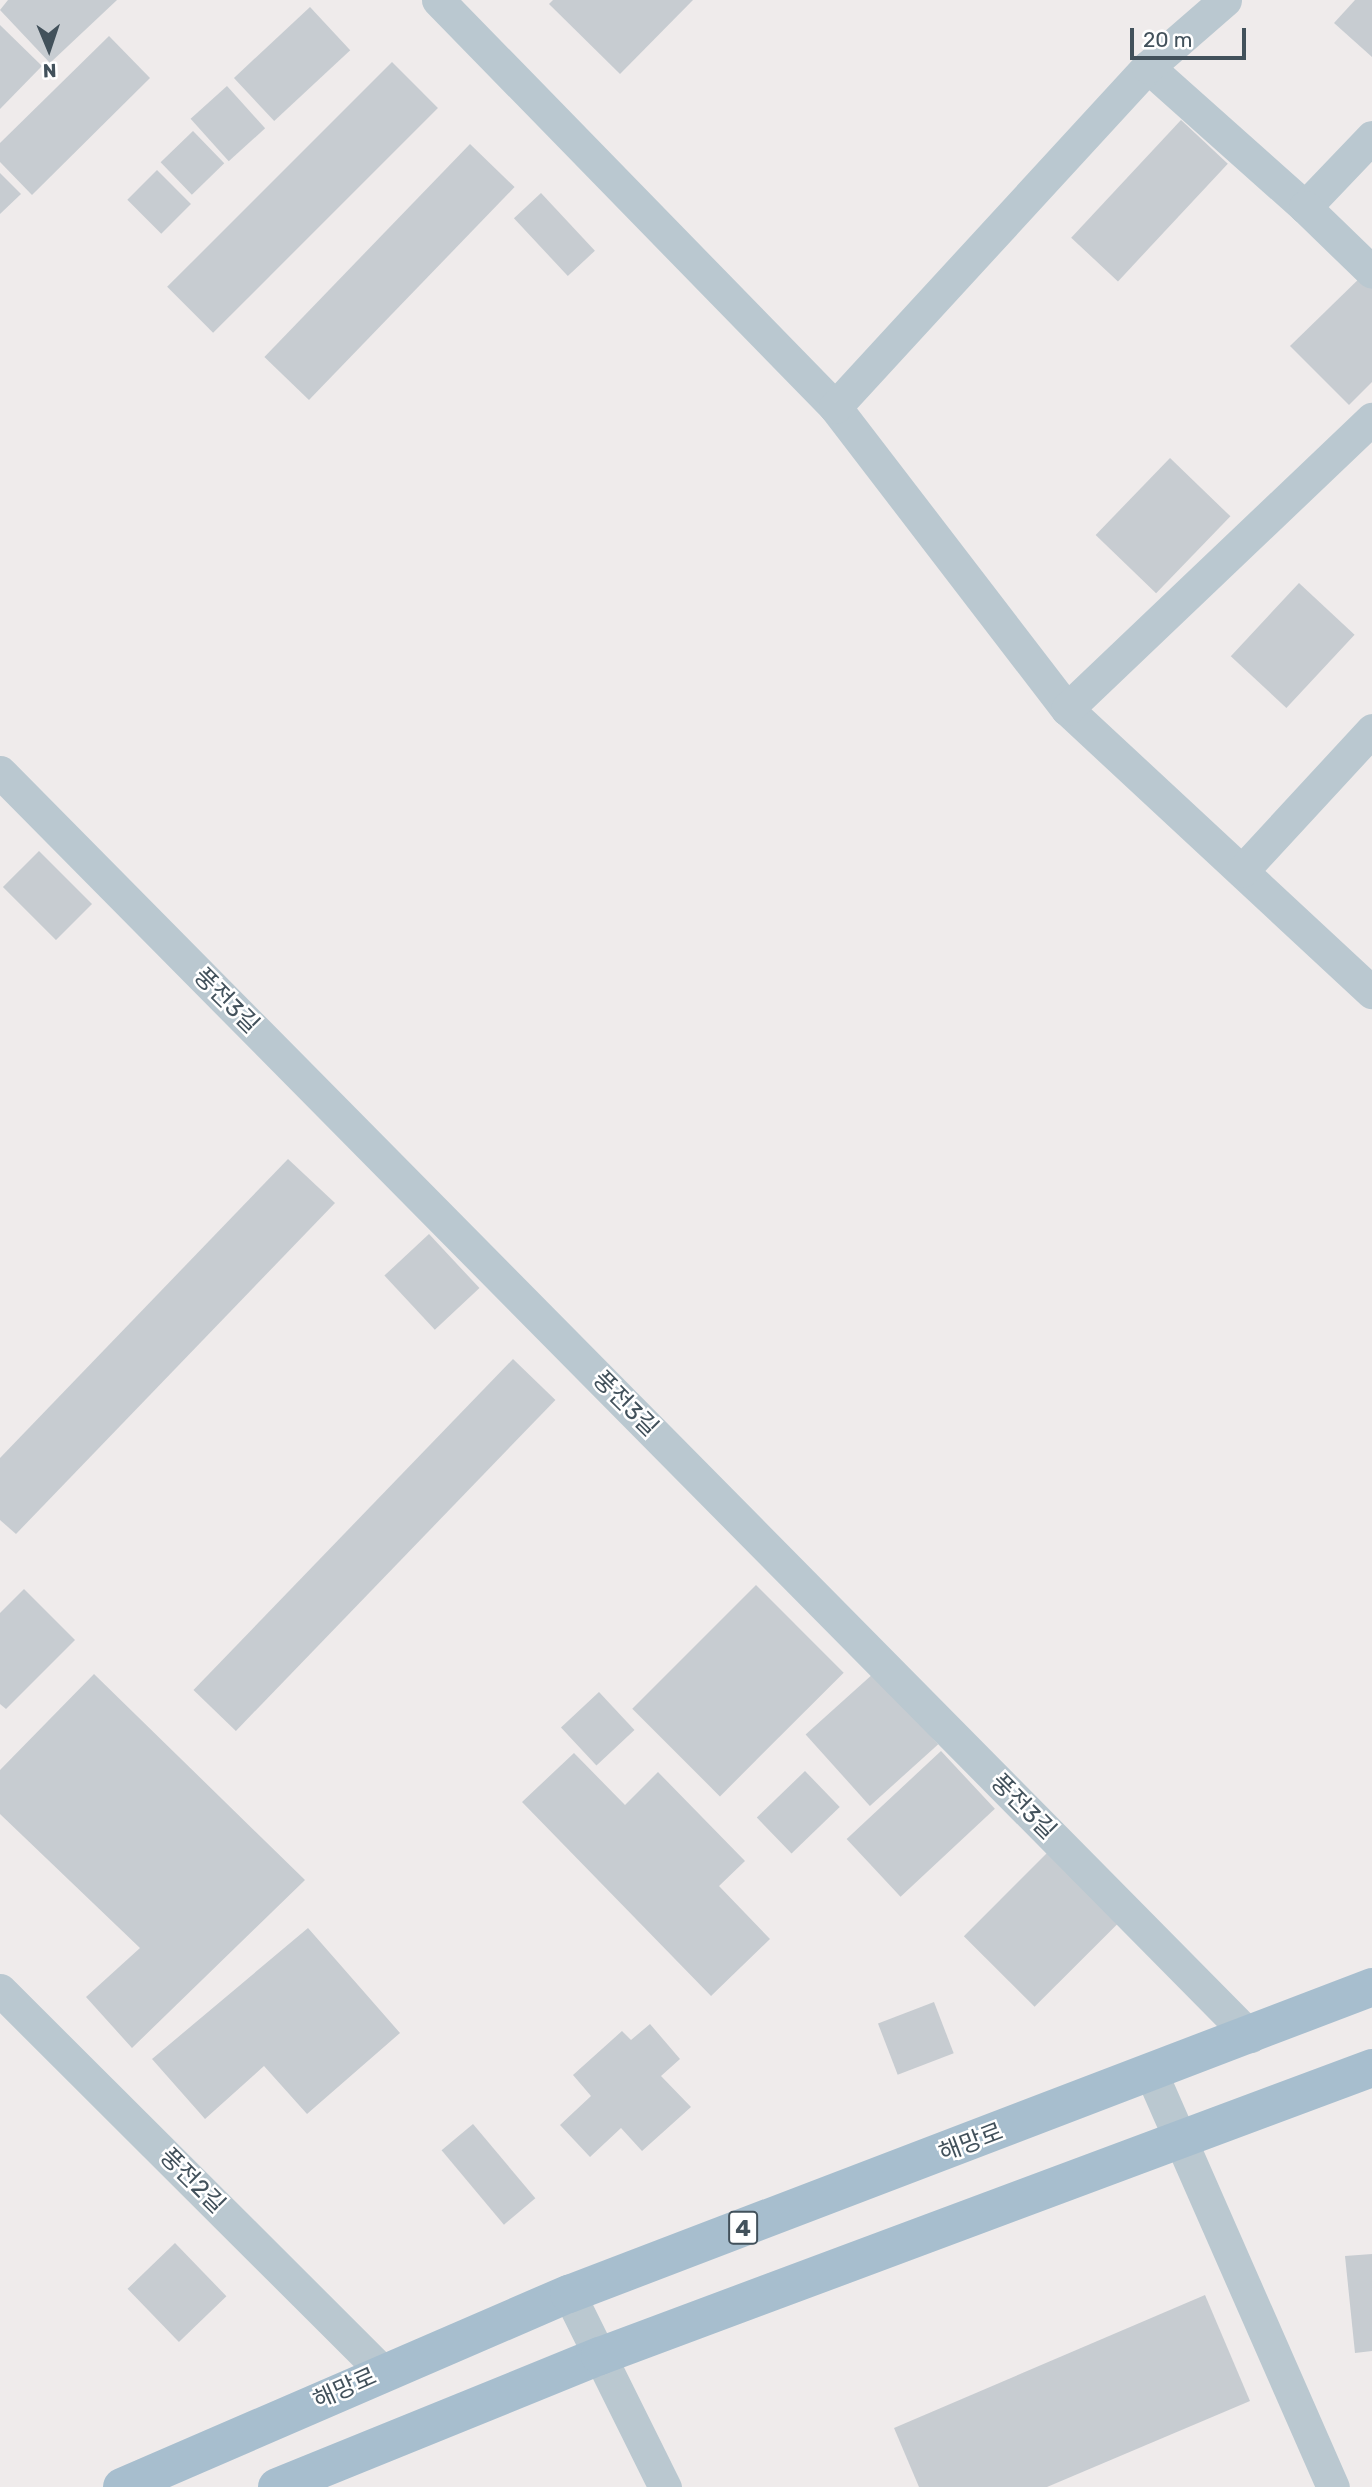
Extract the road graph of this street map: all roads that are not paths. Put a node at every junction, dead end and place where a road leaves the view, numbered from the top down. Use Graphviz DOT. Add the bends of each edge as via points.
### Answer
graph roads {
  1 [pos="438,0"];
  2 [pos="1225,0"];
  3 [pos="1148,67"];
  4 [pos="1372,137"];
  5 [pos="1305,207"];
  6 [pos="1372,272"];
  7 [pos="835,407"];
  8 [pos="1372,419"];
  9 [pos="1067,709"];
  10 [pos="1372,730"];
  11 [pos="0,772"];
  12 [pos="1242,871"];
  13 [pos="1372,992"];
  14 [pos="1372,1987"];
  15 [pos="0,1990"];
  16 [pos="1250,2036"];
  17 [pos="1372,2068"];
  18 [pos="1152,2075"];
  19 [pos="1182,2144"];
  20 [pos="569,2294"];
  21 [pos="600,2356"];
  22 [pos="383,2372"];
  23 [pos="122,2487"];
  24 [pos="277,2487"];
  25 [pos="665,2487"];
  26 [pos="1333,2487"];
  1 -- 7 [label="street"];
  2 -- 3 [label="street"];
  3 -- 5 [label="street"];
  3 -- 7 [label="street"];
  4 -- 5 [label="street"];
  5 -- 6 [label="street"];
  7 -- 9 [label="street"];
  8 -- 9 [label="street"];
  9 -- 12 [label="street"];
  10 -- 12 [label="street"];
  11 -- 16 [label="street, 풍전3길"];
  12 -- 13 [label="street"];
  14 -- 16 [label="main road, 해망로 / 4"];
  15 -- 22 [label="street, 풍전2길"];
  16 -- 18 [label="main road, 해망로 / 4"];
  17 -- 19 [label="main road"];
  18 -- 19 [label="street"];
  18 -- 20 [label="main road, 해망로 / 4"];
  19 -- 21 [label="main road"];
  19 -- 26 [label="street"];
  20 -- 21 [label="street"];
  20 -- 22 [label="main road, 해망로 / 4"];
  21 -- 24 [label="main road"];
  21 -- 25 [label="street"];
  22 -- 23 [label="main road, 해망로 / 4"];
}
